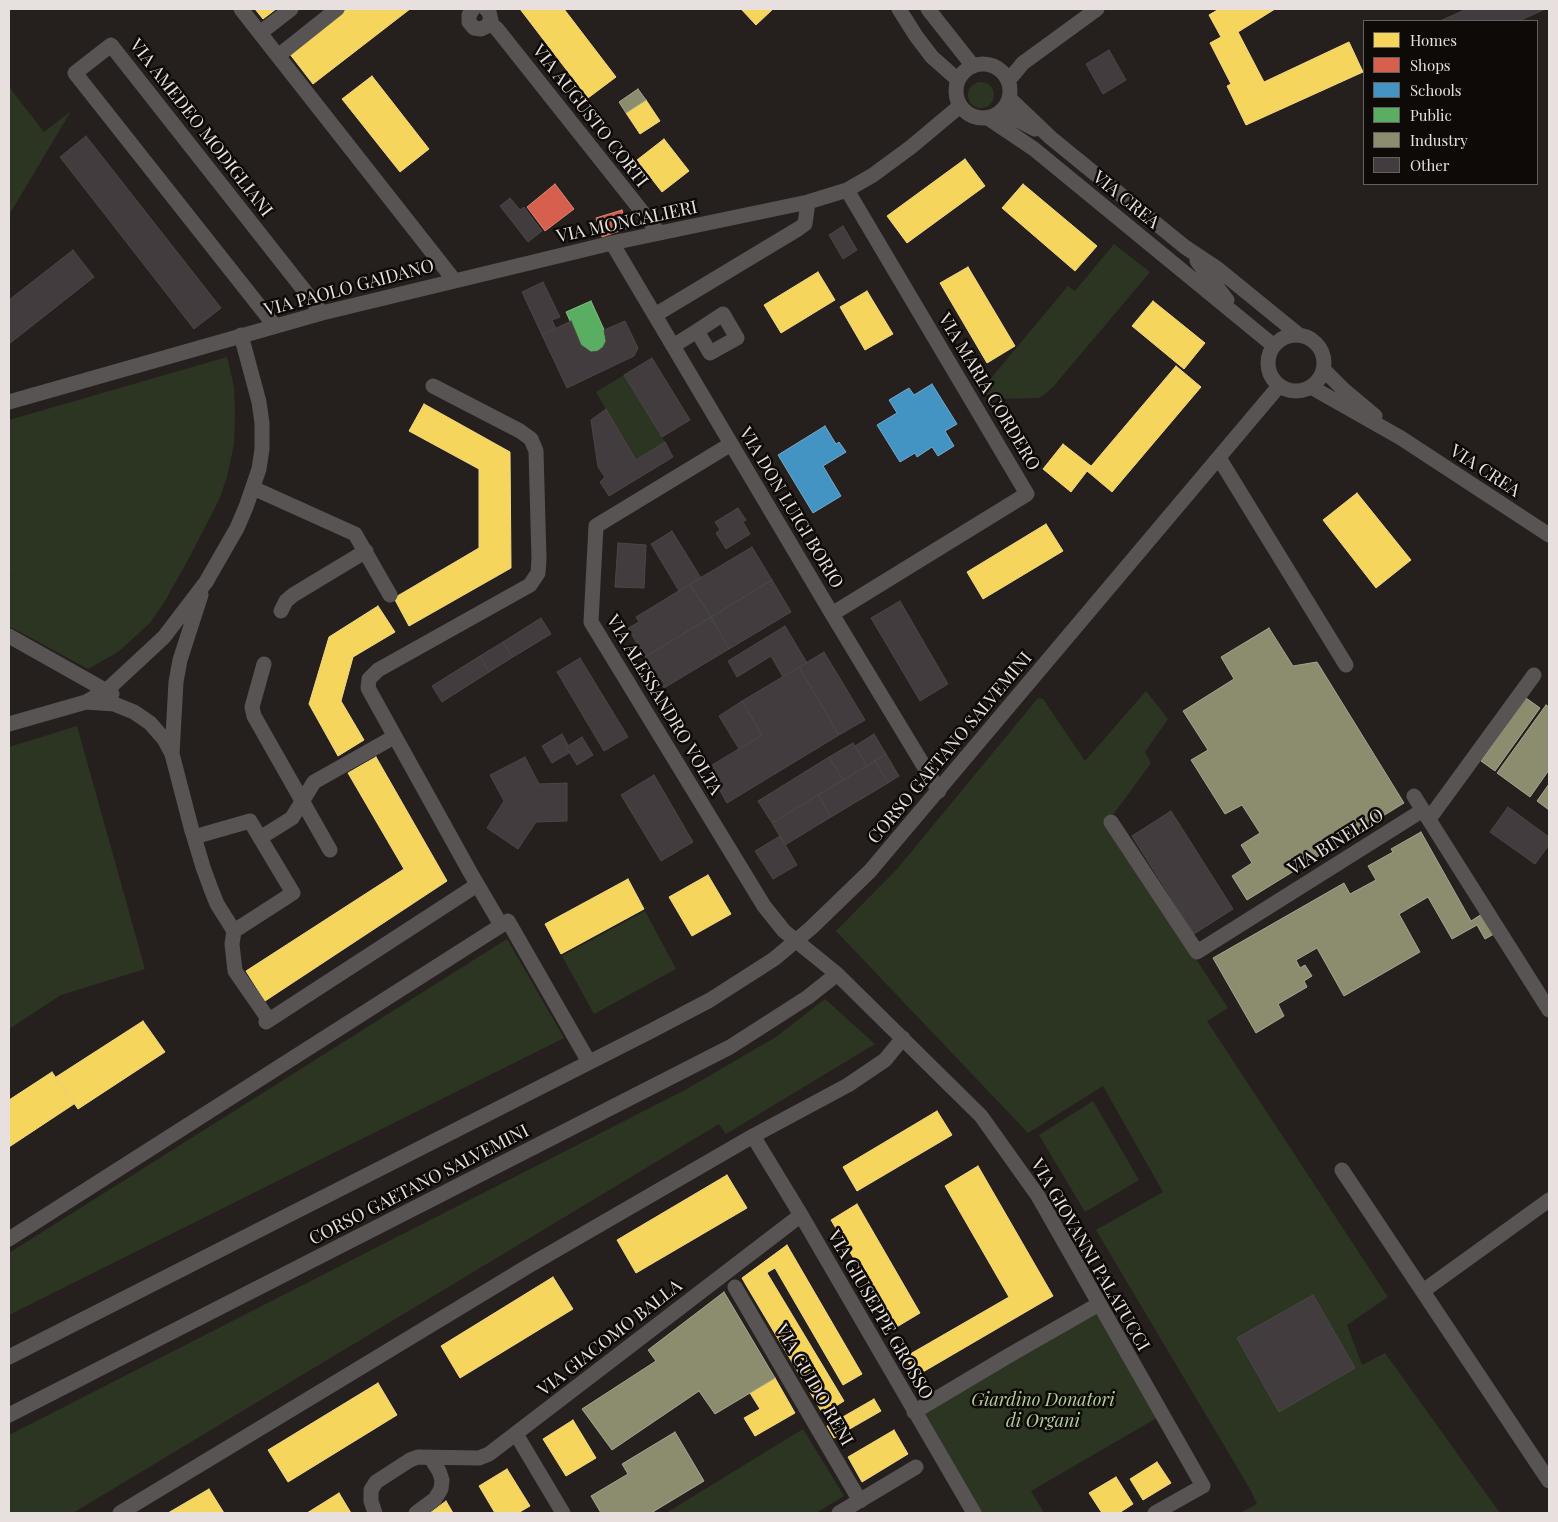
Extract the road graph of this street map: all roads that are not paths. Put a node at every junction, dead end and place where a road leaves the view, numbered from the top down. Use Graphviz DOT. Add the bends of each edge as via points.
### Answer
graph roads {
  1 [pos="241,9"];
  2 [pos="292,9"];
  3 [pos="337,9"];
  4 [pos="473,9"];
  5 [pos="886,9"];
  6 [pos="899,9"];
  7 [pos="928,9"];
  8 [pos="1097,9"];
  9 [pos="488,16"];
  10 [pos="260,33"];
  11 [pos="916,36"];
  12 [pos="278,56"];
  13 [pos="1023,63"];
  14 [pos="973,66"];
  15 [pos="998,68"];
  16 [pos="958,80"];
  17 [pos="1008,81"];
  18 [pos="1009,98"];
  19 [pos="960,106"];
  20 [pos="995,115"];
  21 [pos="1051,138"];
  22 [pos="847,190"];
  23 [pos="808,202"];
  24 [pos="659,233"];
  25 [pos="612,243"];
  26 [pos="1185,246"];
  27 [pos="454,280"];
  28 [pos="322,313"];
  29 [pos="655,315"];
  30 [pos="1237,315"];
  31 [pos="275,326"];
  32 [pos="697,331"];
  33 [pos="241,335"];
  34 [pos="1299,335"];
  35 [pos="673,346"];
  36 [pos="1274,346"];
  37 [pos="1324,370"];
  38 [pos="433,386"];
  39 [pos="1279,386"];
  40 [pos="1311,387"];
  41 [pos="9,402"];
  42 [pos="1400,438"];
  43 [pos="731,444"];
  44 [pos="1219,458"];
  45 [pos="253,488"];
  46 [pos="1549,535"];
  47 [pos="366,551"];
  48 [pos="206,582"];
  49 [pos="390,595"];
  50 [pos="280,611"];
  51 [pos="832,614"];
  52 [pos="9,636"];
  53 [pos="264,664"];
  54 [pos="1346,666"];
  55 [pos="1534,675"];
  56 [pos="107,690"];
  57 [pos="86,702"];
  58 [pos="134,712"];
  59 [pos="9,724"];
  60 [pos="394,736"];
  61 [pos="172,754"];
  62 [pos="939,790"];
  63 [pos="1414,796"];
  64 [pos="303,801"];
  65 [pos="1426,815"];
  66 [pos="1111,822"];
  67 [pos="194,836"];
  68 [pos="260,838"];
  69 [pos="330,850"];
  70 [pos="477,885"];
  71 [pos="501,925"];
  72 [pos="234,931"];
  73 [pos="796,941"];
  74 [pos="837,974"];
  75 [pos="1549,1010"];
  76 [pos="903,1038"];
  77 [pos="589,1062"];
  78 [pos="753,1136"];
  79 [pos="1342,1170"];
  80 [pos="1549,1200"];
  81 [pos="801,1215"];
  82 [pos="9,1239"];
  83 [pos="735,1287"];
  84 [pos="1423,1291"];
  85 [pos="1099,1304"];
  86 [pos="9,1357"];
  87 [pos="10,1412"];
  88 [pos="914,1412"];
  89 [pos="516,1434"];
  90 [pos="430,1458"];
  91 [pos="916,1467"];
  92 [pos="1549,1480"];
  93 [pos="860,1501"];
  94 [pos="120,1513"];
  95 [pos="375,1513"];
  96 [pos="416,1513"];
  97 [pos="564,1513"];
  98 [pos="839,1513"];
  99 [pos="974,1513"];
  100 [pos="1155,1513"];
  1 -- 10 [label="street, VIA PAOLO GAIDANO"];
  2 -- 10 [label="street"];
  3 -- 12 [label="street"];
  4 -- 9 [label="street, VIA AUGUSTO CORTI" via="469,15 471,25 481,29"];
  5 -- 11 [label="street"];
  6 -- 11 [label="street"];
  7 -- 14 [label="street"];
  8 -- 13 [label="street"];
  9 -- 24 [label="street, VIA AUGUSTO CORTI"];
  10 -- 12 [label="street, VIA PAOLO GAIDANO"];
  11 -- 16 [label="street" via="932,57"];
  12 -- 27 [label="street, VIA PAOLO GAIDANO"];
  13 -- 15 [label="street"];
  13 -- 17 [label="street"];
  14 -- 15 [label="street" via="982,64"];
  14 -- 16 [label="street"];
  15 -- 17 [label="street"];
  16 -- 19 [label="street" via="956,98"];
  17 -- 18 [label="street"];
  18 -- 20 [label="street"];
  18 -- 21 [label="street, VIA CREA"];
  19 -- 20 [label="street" via="973,116"];
  19 -- 22 [label="street, VIA MONCALIERI" via="904,153"];
  20 -- 21 [label="street, VIA CREA" via="1021,121"];
  20 -- 30 [label="street, VIA CREA"];
  21 -- 26 [label="street, VIA CREA"];
  22 -- 23 [label="street, VIA MONCALIERI"];
  22 -- 51 [label="street, VIA MARIA CORDERO" via="1027,494"];
  23 -- 24 [label="street, VIA MONCALIERI"];
  23 -- 29 [label="street" via="804,224 798,229"];
  24 -- 25 [label="street, VIA MONCALIERI"];
  25 -- 27 [label="street, VIA MONCALIERI"];
  25 -- 29 [label="street, VIA DON LUIGI BORIO"];
  26 -- 30 [label="street, VIA CREA"];
  26 -- 34 [label="street, VIA CREA"];
  27 -- 28 [label="street, VIA PAOLO GAIDANO"];
  28 -- 31 [label="street, VIA PAOLO GAIDANO"];
  28 -- 31 [label="street, VIA AMEDEO MODIGLIANI" via="111,45 75,73"];
  29 -- 35 [label="street, VIA DON LUIGI BORIO"];
  30 -- 36 [label="street, VIA CREA"];
  31 -- 33 [label="street, VIA PAOLO GAIDANO"];
  32 -- 35 [label="street"];
  33 -- 41 [label="street, VIA PAOLO GAIDANO"];
  33 -- 45 [label="street" via="262,422 262,449"];
  34 -- 36 [label="street" via="1289,336"];
  34 -- 37 [label="street" via="1308,337 1322,351"];
  35 -- 43 [label="street, VIA DON LUIGI BORIO"];
  36 -- 39 [label="street" via="1269,371"];
  37 -- 40 [label="street"];
  37 -- 42 [label="street, VIA CREA"];
  38 -- 60 [label="street" via="531,439 536,451 538,573 530,585 378,670 369,679 368,688"];
  39 -- 40 [label="street" via="1295,391"];
  39 -- 44 [label="street, CORSO GAETANO SALVEMINI"];
  40 -- 42 [label="street, VIA CREA"];
  42 -- 46 [label="street, VIA CREA"];
  43 -- 51 [label="street, VIA DON LUIGI BORIO"];
  43 -- 73 [label="street, VIA ALESSANDRO VOLTA" via="596,526 591,622 764,906"];
  44 -- 54 [label="street"];
  44 -- 62 [label="street, CORSO GAETANO SALVEMINI"];
  45 -- 47 [label="street" via="355,534"];
  45 -- 48 [label="street" via="237,528"];
  47 -- 49 [label="street"];
  47 -- 50 [label="street" via="293,595"];
  48 -- 56 [label="street" via="164,637"];
  48 -- 61 [label="street" via="180,660"];
  51 -- 62 [label="street, VIA DON LUIGI BORIO"];
  52 -- 56 [label="street"];
  53 -- 64 [label="street" via="252,707 254,716"];
  55 -- 65 [label="street"];
  56 -- 57 [label="street"];
  56 -- 58 [label="street"];
  57 -- 58 [label="street" via="114,704"];
  57 -- 59 [label="street"];
  58 -- 61 [label="street" via="164,739"];
  60 -- 64 [label="street" via="314,782"];
  60 -- 70 [label="street"];
  61 -- 67 [label="street"];
  62 -- 73 [label="street, CORSO GAETANO SALVEMINI" via="870,871"];
  63 -- 65 [label="street"];
  64 -- 68 [label="street" via="292,818"];
  64 -- 69 [label="street"];
  65 -- 66 [label="street, VIA BINELLO" via="1196,952"];
  65 -- 75 [label="street"];
  67 -- 68 [label="street" via="250,821"];
  67 -- 72 [label="street" via="217,904"];
  68 -- 72 [label="street" via="293,893"];
  70 -- 71 [label="street"];
  70 -- 72 [label="street" via="268,1021 235,972"];
  71 -- 77 [label="street" via="508,921"];
  71 -- 82 [label="street"];
  73 -- 74 [label="street, VIA GIOVANNI PALATUCCI"];
  73 -- 77 [label="street, CORSO GAETANO SALVEMINI" via="710,1000"];
  74 -- 76 [label="street, VIA GIOVANNI PALATUCCI"];
  74 -- 87 [label="street, CORSO GAETANO SALVEMINI" via="808,997 730,1047"];
  76 -- 78 [label="street" via="885,1060 848,1085"];
  76 -- 85 [label="street, VIA GIOVANNI PALATUCCI" via="981,1116 1038,1196"];
  77 -- 86 [label="street, CORSO GAETANO SALVEMINI"];
  78 -- 81 [label="street, VIA GIUSEPPE GROSSO"];
  78 -- 94 [label="street" via="530,1265"];
  79 -- 84 [label="street"];
  80 -- 84 [label="street"];
  81 -- 88 [label="street, VIA GIUSEPPE GROSSO"];
  81 -- 89 [label="street, VIA GIACOMO BALLA"];
  83 -- 93 [label="street, VIA GUIDO RENI"];
  84 -- 92 [label="street"];
  85 -- 88 [label="street"];
  85 -- 100 [label="street, VIA GIOVANNI PALATUCCI" via="1203,1486"];
  88 -- 99 [label="street, VIA GIUSEPPE GROSSO"];
  89 -- 90 [label="street, VIA GIACOMO BALLA" via="490,1454 479,1458"];
  89 -- 97 [label="street"];
  90 -- 95 [label="street, VIA GIACOMO BALLA" via="410,1460 376,1482 371,1490"];
  90 -- 96 [label="street" via="439,1471 441,1489 435,1499"];
  91 -- 93 [label="street"];
  93 -- 98 [label="street"];
}
